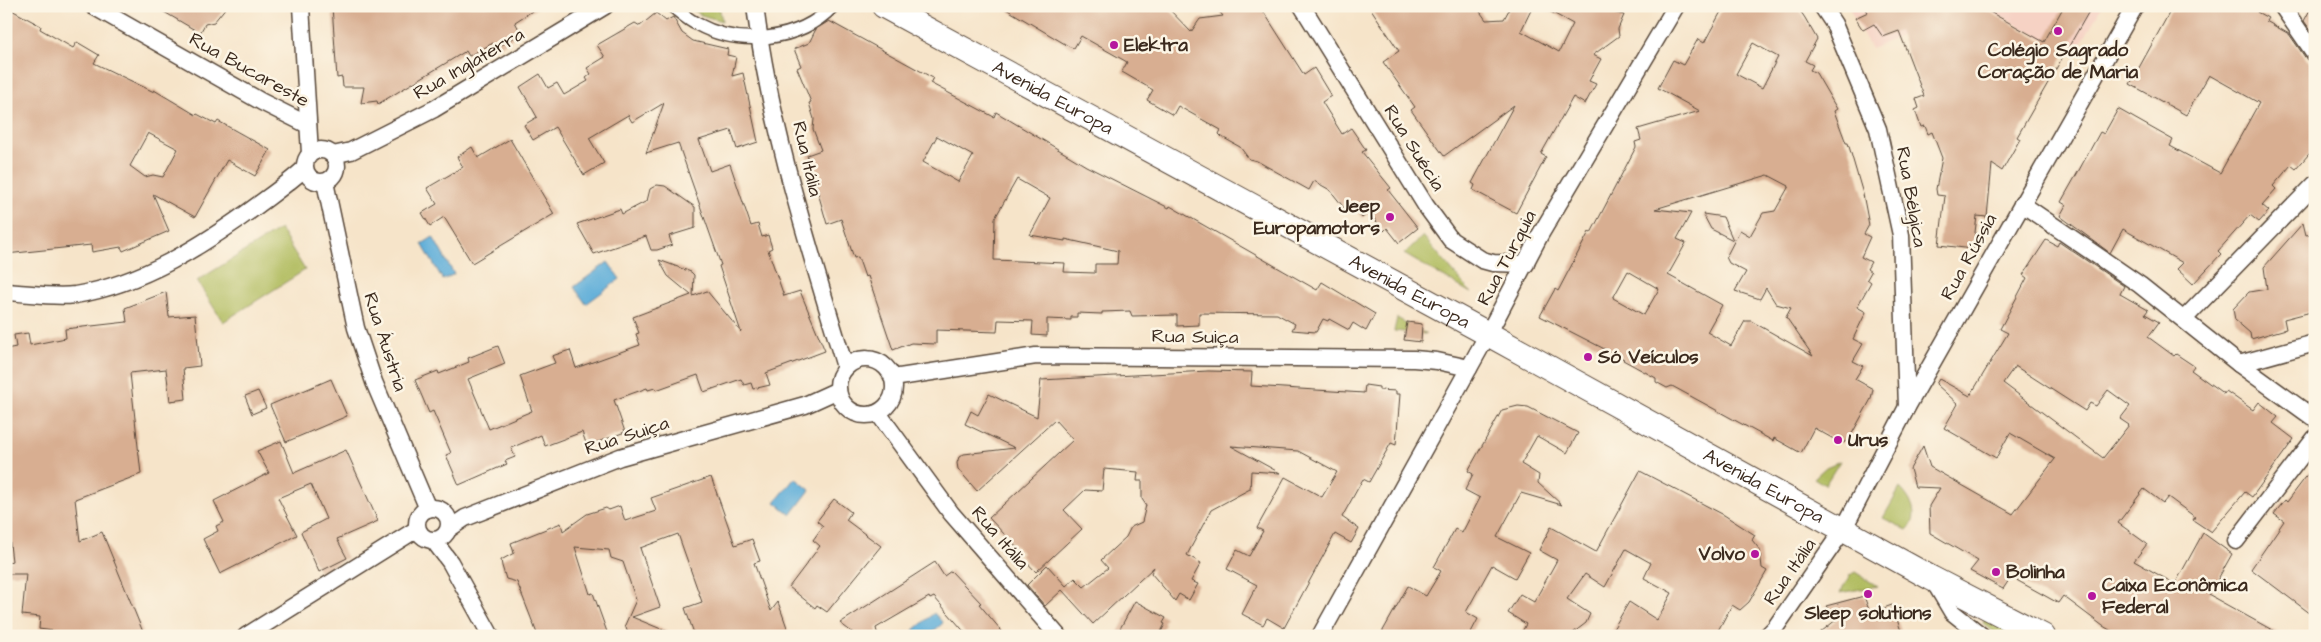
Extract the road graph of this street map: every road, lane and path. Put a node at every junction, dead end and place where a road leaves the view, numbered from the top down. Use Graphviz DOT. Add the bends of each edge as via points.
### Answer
graph roads {
  1 [pos="93,6"];
  2 [pos="301,6"];
  3 [pos="605,6"];
  4 [pos="672,6"];
  5 [pos="755,6"];
  6 [pos="832,6"];
  7 [pos="884,6"];
  8 [pos="1302,6"];
  9 [pos="1676,6"];
  10 [pos="1822,6"];
  11 [pos="2135,6"];
  12 [pos="2282,6"];
  13 [pos="759,38"];
  14 [pos="2315,54"];
  15 [pos="308,125"];
  16 [pos="336,159"];
  17 [pos="308,165"];
  18 [pos="325,182"];
  19 [pos="2315,184"];
  20 [pos="2022,204"];
  21 [pos="1526,264"];
  22 [pos="6,292"];
  23 [pos="2184,319"];
  24 [pos="1488,334"];
  25 [pos="2315,343"];
  26 [pos="850,364"];
  27 [pos="2239,364"];
  28 [pos="1469,368"];
  29 [pos="894,383"];
  30 [pos="840,396"];
  31 [pos="1907,407"];
  32 [pos="882,410"];
  33 [pos="2315,419"];
  34 [pos="2315,438"];
  35 [pos="428,508"];
  36 [pos="1843,530"];
  37 [pos="435,532"];
  38 [pos="2236,542"];
  39 [pos="1931,578"];
  40 [pos="246,636"];
  41 [pos="491,636"];
  42 [pos="1058,636"];
  43 [pos="1320,636"];
  44 [pos="1767,636"];
  45 [pos="1982,636"];
  46 [pos="2043,636"];
  1 -- 15 [label="street, Rua Bucareste"];
  2 -- 15 [label="street"];
  3 -- 16 [label="street, Rua Inglaterra" via="434,109"];
  4 -- 13 [label="street" via="697,24 727,36"];
  5 -- 13 [label="street, Rua Itália"];
  6 -- 13 [label="street" via="826,14 794,31"];
  7 -- 24 [label="main road, Avenida Europa"];
  8 -- 21 [label="street, Rua Suécia" via="1426,206 1451,240 1482,260"];
  9 -- 21 [label="street, Rua Turquia"];
  10 -- 31 [label="street, Rua Bélgica" via="1834,24 1878,128 1901,235"];
  11 -- 20 [label="street, Rua Rússia"];
  12 -- 14 [label="street"];
  13 -- 26 [label="street, Rua Itália" via="797,207 830,318"];
  15 -- 17 [label="street"];
  16 -- 17 [label="street" via="322,149"];
  16 -- 18 [label="street" via="335,176"];
  17 -- 18 [label="street" via="315,181"];
  17 -- 22 [label="street" via="292,181 213,237 175,259 125,281 74,295"];
  18 -- 35 [label="street, Rua Áustria" via="356,328 374,382"];
  19 -- 23 [label="street"];
  20 -- 23 [label="street"];
  20 -- 31 [label="street, Rua Rússia"];
  21 -- 24 [label="street, Rua Turquia"];
  23 -- 27 [label="street"];
  24 -- 28 [label="street, Rua Turquia"];
  24 -- 36 [label="main road, Avenida Europa"];
  25 -- 27 [label="street"];
  26 -- 29 [label="street" via="867,358 878,361 888,368"];
  26 -- 30 [label="street" via="841,374"];
  27 -- 33 [label="street"];
  28 -- 29 [label="street, Rua Suiça" via="1414,359 1036,356 921,373"];
  28 -- 43 [label="street, Rua Turquia"];
  29 -- 32 [label="street" via="893,399"];
  30 -- 32 [label="street" via="848,410 858,414 868,416"];
  30 -- 37 [label="street, Rua Suiça" via="620,457"];
  31 -- 36 [label="street, Rua Rússia"];
  32 -- 42 [label="street, Rua Itália" via="914,465 951,513"];
  34 -- 38 [label="street"];
  35 -- 37 [label="street" via="443,512"];
  35 -- 37 [label="street" via="417,521"];
  36 -- 39 [label="main road, Avenida Europa"];
  36 -- 44 [label="street, Rua Itália"];
  37 -- 40 [label="street, Rua Suiça" via="399,542"];
  37 -- 41 [label="street"];
  39 -- 45 [label="street" via="1952,612"];
  39 -- 46 [label="main road, Avenida Europa"];
}
